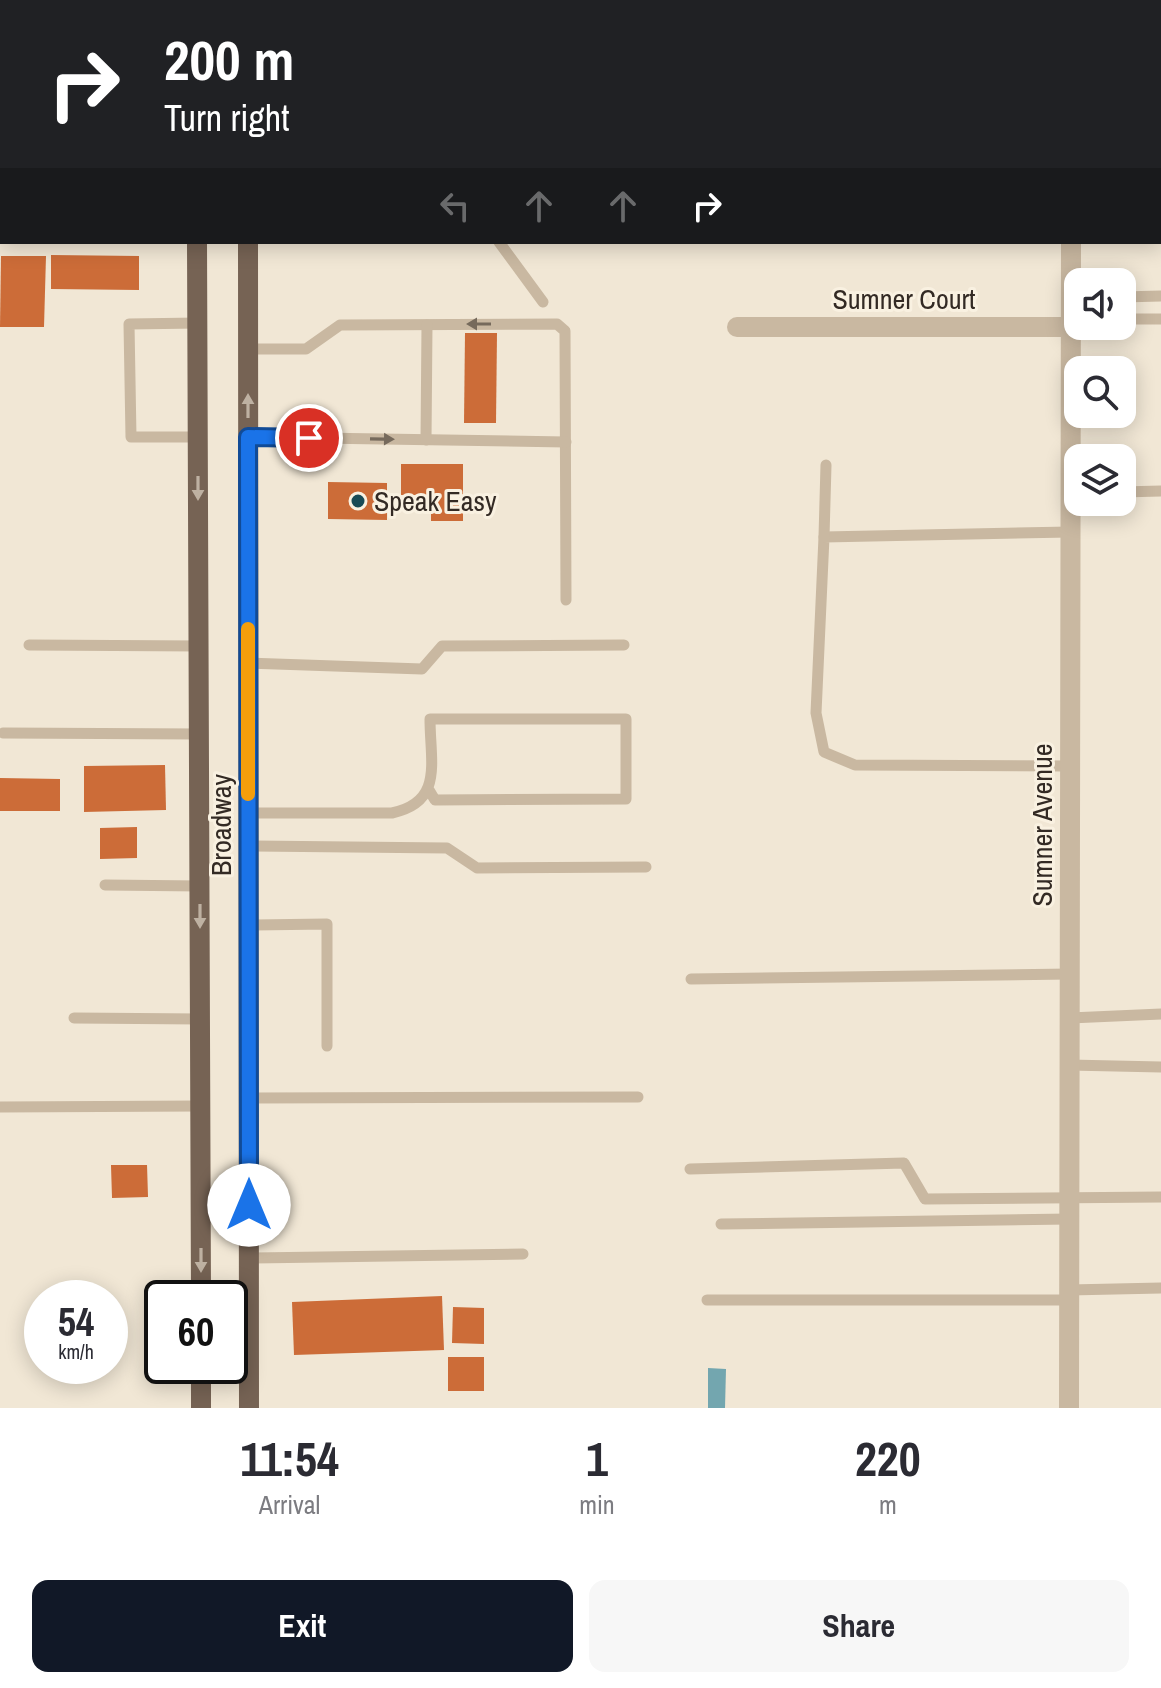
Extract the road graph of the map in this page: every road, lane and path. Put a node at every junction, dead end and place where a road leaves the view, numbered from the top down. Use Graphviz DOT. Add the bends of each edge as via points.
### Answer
graph roads {
  1 [pos="197,244"];
  2 [pos="248,244"];
  3 [pos="500,244"];
  4 [pos="1071,244"];
  5 [pos="1072,268"];
  6 [pos="1161,296"];
  7 [pos="1136,297"];
  8 [pos="543,302"];
  9 [pos="1136,319"];
  10 [pos="1161,319"];
  11 [pos="198,323"];
  12 [pos="427,325"];
  13 [pos="1064,326"];
  14 [pos="737,327"];
  15 [pos="1074,340"];
  16 [pos="248,349"];
  17 [pos="198,437"];
  18 [pos="248,437"];
  19 [pos="426,440"];
  20 [pos="566,442"];
  21 [pos="1074,444"];
  22 [pos="826,465"];
  23 [pos="1161,491"];
  24 [pos="1136,492"];
  25 [pos="1072,516"];
  26 [pos="1070,532"];
  27 [pos="824,537"];
  28 [pos="566,600"];
  29 [pos="29,645"];
  30 [pos="624,645"];
  31 [pos="199,646"];
  32 [pos="248,663"];
  33 [pos="3,733"];
  34 [pos="199,734"];
  35 [pos="1070,766"];
  36 [pos="429,790"];
  37 [pos="248,813"];
  38 [pos="248,846"];
  39 [pos="646,867"];
  40 [pos="105,885"];
  41 [pos="200,886"];
  42 [pos="249,925"];
  43 [pos="1070,974"];
  44 [pos="691,979"];
  45 [pos="1161,1014"];
  46 [pos="74,1018"];
  47 [pos="1070,1018"];
  48 [pos="200,1019"];
  49 [pos="327,1046"];
  50 [pos="1069,1065"];
  51 [pos="1161,1067"];
  52 [pos="638,1097"];
  53 [pos="249,1098"];
  54 [pos="200,1106"];
  55 [pos="0,1107"];
  56 [pos="690,1169"];
  57 [pos="1069,1197"];
  58 [pos="1161,1197"];
  59 [pos="1069,1219"];
  60 [pos="721,1224"];
  61 [pos="523,1254"];
  62 [pos="249,1258"];
  63 [pos="201,1280"];
  64 [pos="1161,1288"];
  65 [pos="1069,1295"];
  66 [pos="707,1300"];
  67 [pos="201,1384"];
  68 [pos="201,1408"];
  69 [pos="249,1408"];
  70 [pos="1069,1408"];
  1 -- 11 [label="main road, Broadway"];
  2 -- 16 [label="main road, Broadway"];
  3 -- 8 [label="lane"];
  4 -- 5 [label="street, Sumner Avenue"];
  6 -- 7 [label="lane"];
  9 -- 10 [label="lane"];
  11 -- 17 [label="main road, Broadway"];
  11 -- 17 [label="lane" via="129,324 131,437"];
  12 -- 16 [label="lane" via="340,325 306,349"];
  12 -- 19 [label="lane"];
  20 -- 12 [label="lane, one-way" via="565,331 557,324"];
  13 -- 14 [label="street, Sumner Court"];
  15 -- 21 [label="street, Sumner Avenue"];
  18 -- 16 [label="main road, Broadway, one-way"];
  17 -- 31 [label="main road, Broadway, one-way"];
  18 -- 19 [label="lane, one-way"];
  18 -- 32 [label="main road, Broadway"];
  19 -- 20 [label="lane"];
  20 -- 28 [label="lane"];
  22 -- 27 [label="lane"];
  23 -- 24 [label="lane"];
  25 -- 26 [label="street, Sumner Avenue"];
  26 -- 27 [label="lane"];
  26 -- 35 [label="street, Sumner Avenue"];
  27 -- 35 [label="lane" via="816,713 824,752 855,765"];
  29 -- 31 [label="lane"];
  30 -- 32 [label="lane" via="442,646 422,669"];
  31 -- 34 [label="main road, Broadway"];
  32 -- 37 [label="main road, Broadway"];
  33 -- 34 [label="lane"];
  34 -- 41 [label="main road, Broadway"];
  35 -- 43 [label="street, Sumner Avenue"];
  36 -- 36 [label="lane" via="430,719 626,719 626,799 435,800"];
  36 -- 37 [label="lane" via="408,810 392,813"];
  37 -- 38 [label="main road, Broadway"];
  38 -- 39 [label="lane" via="447,848 477,868"];
  38 -- 42 [label="main road, Broadway"];
  40 -- 41 [label="lane"];
  41 -- 48 [label="main road, Broadway, one-way"];
  42 -- 49 [label="lane" via="327,924"];
  42 -- 53 [label="main road, Broadway"];
  43 -- 44 [label="lane"];
  43 -- 47 [label="street, Sumner Avenue"];
  45 -- 47 [label="lane"];
  46 -- 48 [label="lane"];
  47 -- 50 [label="street, Sumner Avenue"];
  48 -- 54 [label="main road, Broadway"];
  50 -- 51 [label="lane"];
  50 -- 57 [label="street, Sumner Avenue"];
  52 -- 53 [label="lane"];
  53 -- 62 [label="main road, Broadway"];
  54 -- 55 [label="lane"];
  54 -- 63 [label="main road, Broadway, one-way"];
  56 -- 57 [label="lane" via="904,1163 925,1199"];
  57 -- 58 [label="lane"];
  57 -- 59 [label="street, Sumner Avenue"];
  59 -- 60 [label="lane"];
  59 -- 65 [label="street, Sumner Avenue"];
  61 -- 62 [label="lane"];
  62 -- 69 [label="main road, Broadway"];
  64 -- 65 [label="lane"];
  65 -- 66 [label="lane"];
  65 -- 70 [label="street, Sumner Avenue"];
  67 -- 68 [label="main road"];
}
